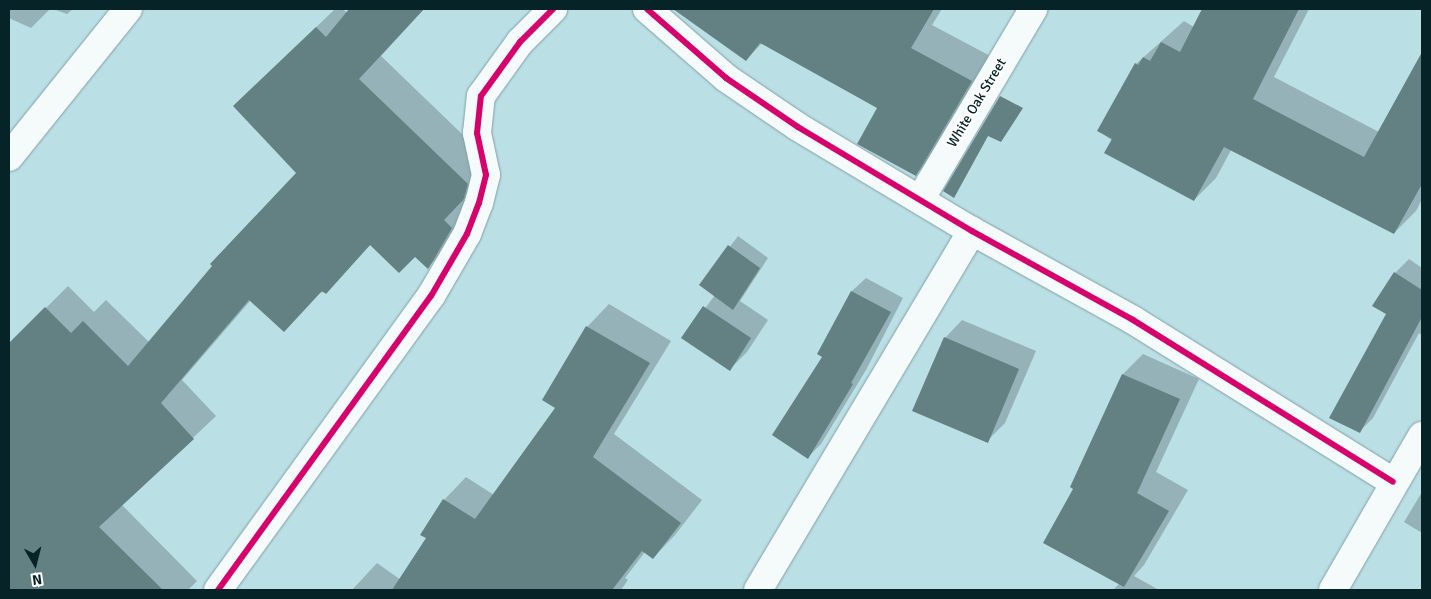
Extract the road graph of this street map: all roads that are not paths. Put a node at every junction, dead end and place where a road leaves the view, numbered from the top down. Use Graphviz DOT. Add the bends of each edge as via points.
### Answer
graph roads {
  1 [pos="128,9"];
  2 [pos="553,9"];
  3 [pos="647,9"];
  4 [pos="1034,9"];
  5 [pos="9,157"];
  6 [pos="920,198"];
  7 [pos="972,231"];
  8 [pos="1422,436"];
  9 [pos="1393,482"];
  10 [pos="218,590"];
  11 [pos="758,590"];
  12 [pos="1333,590"];
  1 -- 5 [label="street"];
  2 -- 10 [label="street" via="520,42 481,96 477,133 486,175 467,234 440,280"];
  3 -- 6 [label="street" via="726,78 798,127"];
  4 -- 6 [label="street, White Oak Street"];
  6 -- 7 [label="street"];
  7 -- 9 [label="street" via="1133,320"];
  7 -- 11 [label="street"];
  8 -- 9 [label="street"];
  9 -- 12 [label="street"];
}
